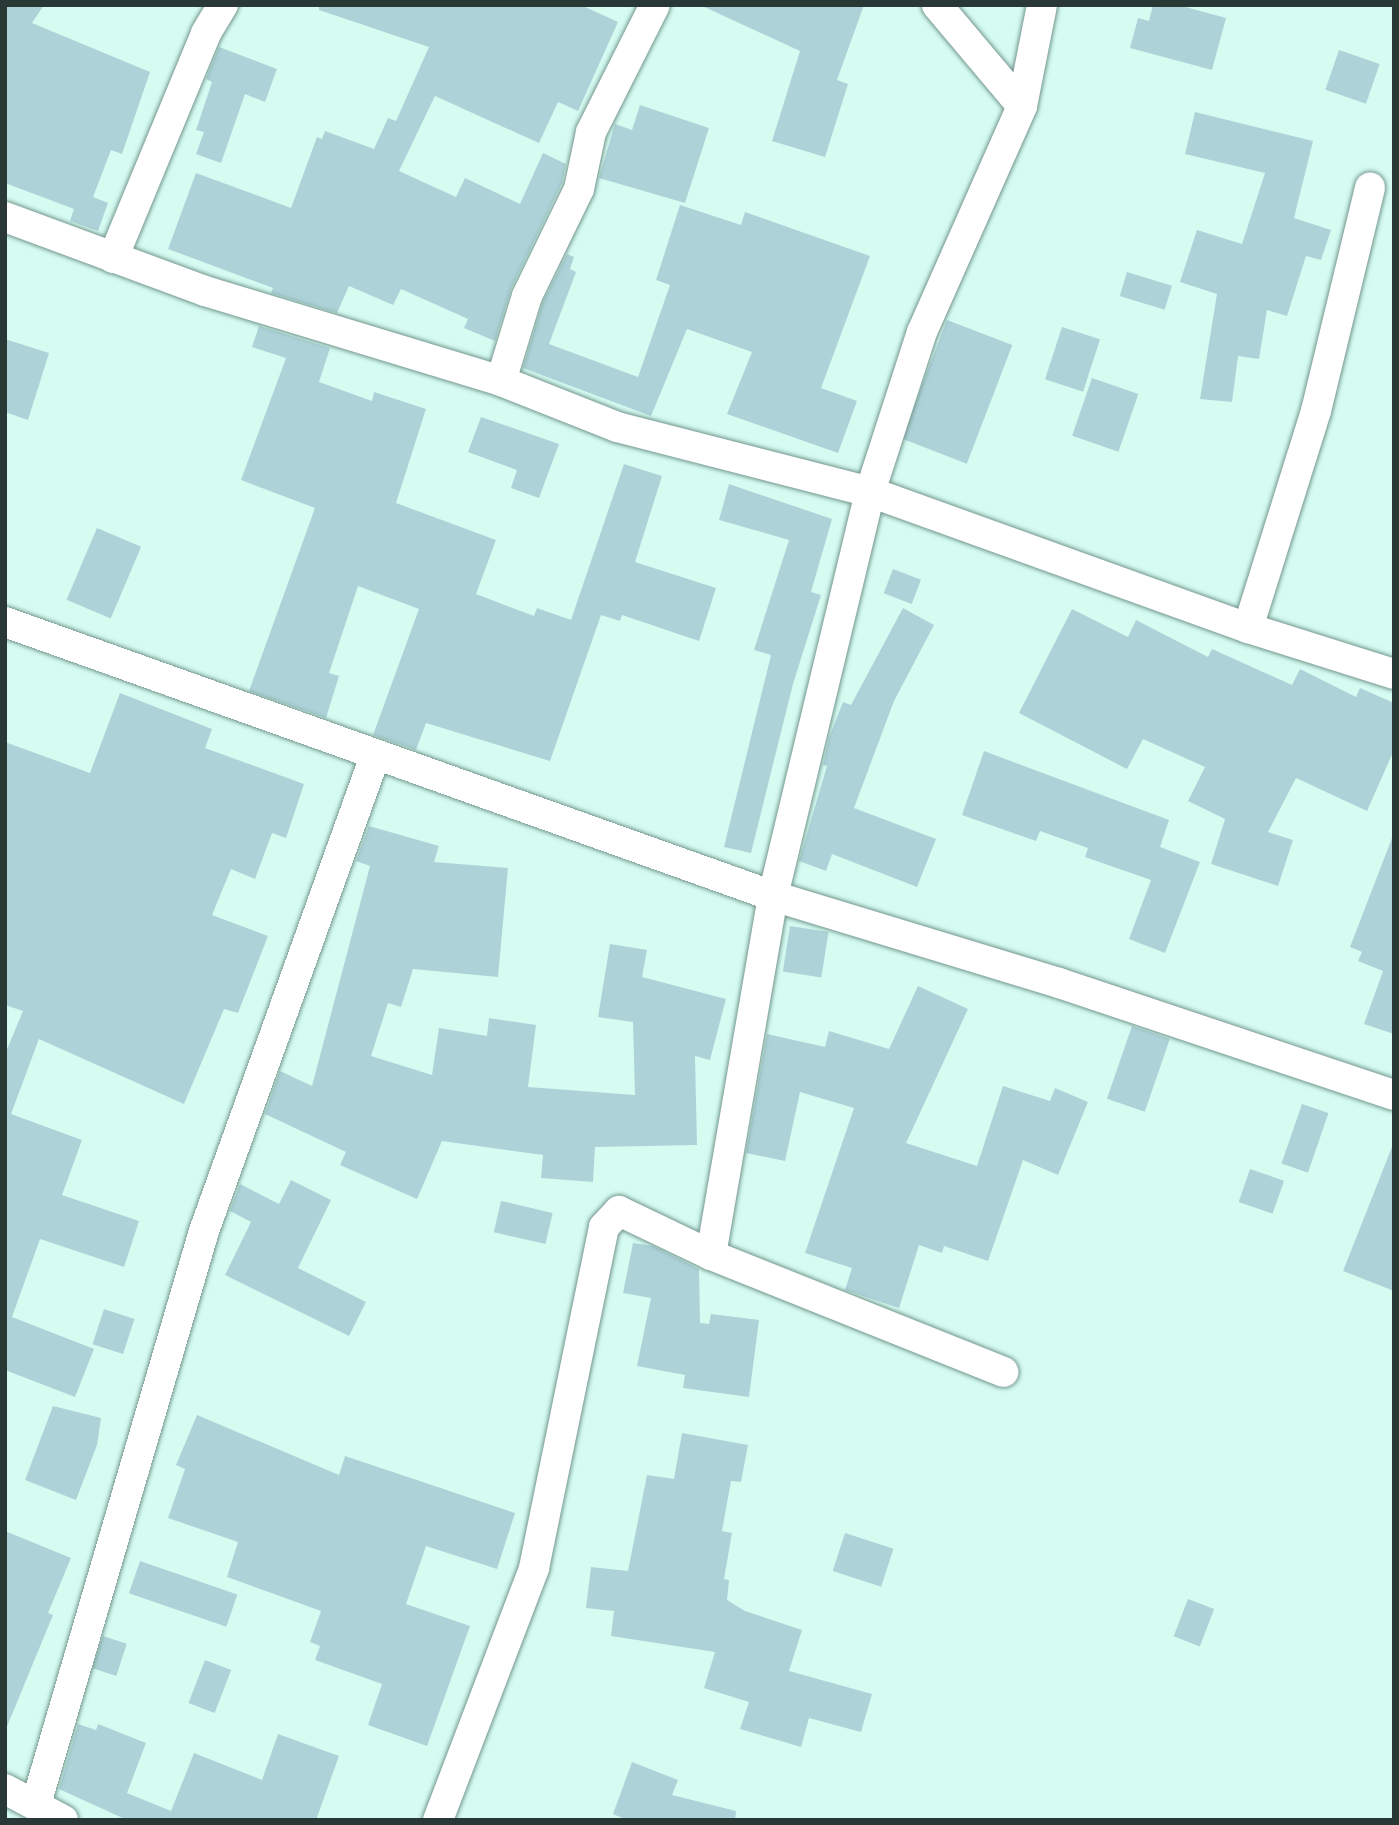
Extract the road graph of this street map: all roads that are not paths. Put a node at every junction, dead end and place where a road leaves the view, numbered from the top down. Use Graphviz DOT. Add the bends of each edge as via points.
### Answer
graph roads {
  1 [pos="223,5"];
  2 [pos="655,5"];
  3 [pos="937,5"];
  4 [pos="1042,5"];
  5 [pos="1022,106"];
  6 [pos="1370,187"];
  7 [pos="5,217"];
  8 [pos="113,258"];
  9 [pos="501,381"];
  10 [pos="870,492"];
  11 [pos="5,622"];
  12 [pos="1248,628"];
  13 [pos="1394,674"];
  14 [pos="375,756"];
  15 [pos="773,896"];
  16 [pos="1394,1095"];
  17 [pos="711,1255"];
  18 [pos="1004,1372"];
  19 [pos="5,1789"];
  20 [pos="36,1804"];
  21 [pos="63,1820"];
  22 [pos="438,1820"];
  1 -- 8 [label="street" via="206,33"];
  2 -- 9 [label="street" via="591,132 579,188 527,296"];
  3 -- 5 [label="street"];
  4 -- 5 [label="street"];
  5 -- 10 [label="street" via="922,331"];
  6 -- 12 [label="street" via="1316,411"];
  7 -- 8 [label="street"];
  8 -- 9 [label="street" via="205,291"];
  9 -- 10 [label="street" via="617,427"];
  10 -- 12 [label="street"];
  10 -- 15 [label="street"];
  11 -- 14 [label="street"];
  12 -- 13 [label="street"];
  14 -- 15 [label="street"];
  14 -- 20 [label="street" via="204,1231"];
  15 -- 16 [label="street" via="1059,983"];
  15 -- 17 [label="street"];
  17 -- 18 [label="street"];
  17 -- 22 [label="street" via="619,1211 604,1227 534,1568"];
  19 -- 20 [label="street"];
  20 -- 21 [label="street"];
}
